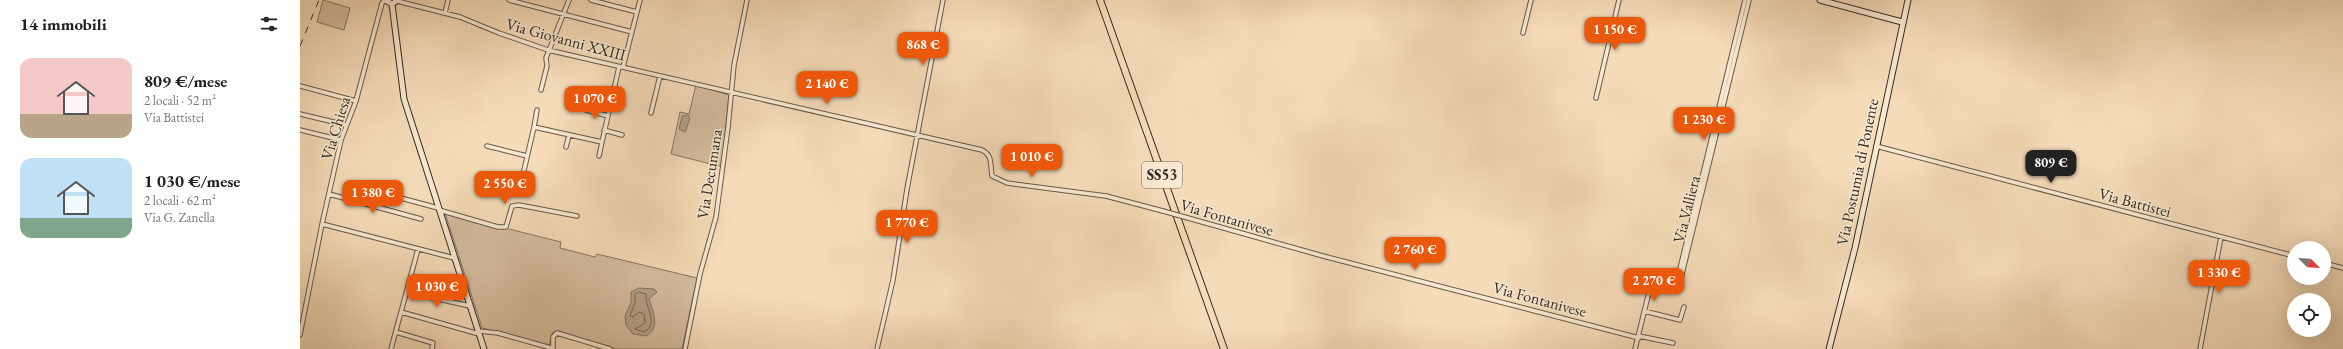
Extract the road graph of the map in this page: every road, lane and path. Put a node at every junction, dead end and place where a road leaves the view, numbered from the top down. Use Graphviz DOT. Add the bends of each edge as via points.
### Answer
graph roads {
  1 [pos="385,0"];
  2 [pos="448,0"];
  3 [pos="509,0"];
  4 [pos="569,0"];
  5 [pos="591,0"];
  6 [pos="640,0"];
  7 [pos="747,0"];
  8 [pos="943,0"];
  9 [pos="1100,0"];
  10 [pos="1531,0"];
  11 [pos="1620,0"];
  12 [pos="1745,0"];
  13 [pos="1749,0"];
  14 [pos="1824,0"];
  15 [pos="1908,0"];
  16 [pos="396,2"];
  17 [pos="445,12"];
  18 [pos="637,12"];
  19 [pos="564,15"];
  20 [pos="1902,22"];
  21 [pos="632,32"];
  22 [pos="1523,34"];
  23 [pos="1736,46"];
  24 [pos="548,50"];
  25 [pos="621,67"];
  26 [pos="660,76"];
  27 [pos="300,86"];
  28 [pos="541,90"];
  29 [pos="732,91"];
  30 [pos="1596,98"];
  31 [pos="356,101"];
  32 [pos="536,110"];
  33 [pos="586,110"];
  34 [pos="651,113"];
  35 [pos="300,114"];
  36 [pos="607,117"];
  37 [pos="346,126"];
  38 [pos="534,127"];
  39 [pos="300,130"];
  40 [pos="604,130"];
  41 [pos="569,134"];
  42 [pos="918,134"];
  43 [pos="622,135"];
  44 [pos="341,140"];
  45 [pos="602,142"];
  46 [pos="487,146"];
  47 [pos="1876,146"];
  48 [pos="566,148"];
  49 [pos="527,156"];
  50 [pos="599,156"];
  51 [pos="522,179"];
  52 [pos="360,187"];
  53 [pos="329,194"];
  54 [pos="438,209"];
  55 [pos="577,216"];
  56 [pos="421,219"];
  57 [pos="322,224"];
  58 [pos="2221,237"];
  59 [pos="418,249"];
  60 [pos="2287,254"];
  61 [pos="454,258"];
  62 [pos="2331,265"];
  63 [pos="2343,268"];
  64 [pos="406,292"];
  65 [pos="470,306"];
  66 [pos="1684,306"];
  67 [pos="1644,311"];
  68 [pos="401,312"];
  69 [pos="396,332"];
  70 [pos="479,333"];
  71 [pos="300,335"];
  72 [pos="1639,337"];
  73 [pos="1673,343"];
  74 [pos="391,349"];
  75 [pos="432,349"];
  76 [pos="484,349"];
  77 [pos="551,349"];
  78 [pos="610,349"];
  79 [pos="685,349"];
  80 [pos="876,349"];
  81 [pos="1224,349"];
  82 [pos="1635,349"];
  83 [pos="1829,349"];
  84 [pos="2200,349"];
  1 -- 16 [label="main road"];
  1 -- 31 [label="street, Via Chiesa" via="382,3"];
  2 -- 17 [label="street"];
  3 -- 19 [label="street"];
  4 -- 19 [label="street"];
  5 -- 18 [label="street"];
  6 -- 18 [label="street"];
  7 -- 29 [label="street, Via Decumana" via="734,65"];
  8 -- 42 [label="street"];
  9 -- 81 [label="highway, SS53"];
  10 -- 22 [label="street"];
  11 -- 30 [label="street"];
  12 -- 23 [label="street, Via Valliera"];
  13 -- 23 [label="street, Via Valliera"];
  14 -- 20 [label="main road"];
  15 -- 20 [label="main road, Via Postumia di Ponente"];
  16 -- 17 [label="street, Via Giovanni XXIII"];
  16 -- 54 [label="main road" via="404,99"];
  17 -- 24 [label="street, Via Giovanni XXIII"];
  18 -- 21 [label="street"];
  19 -- 21 [label="street"];
  19 -- 24 [label="street"];
  20 -- 47 [label="main road, Via Postumia di Ponente"];
  21 -- 25 [label="street"];
  23 -- 67 [label="street, Via Valliera" via="1677,281 1673,284 1651,284"];
  24 -- 25 [label="street, Via Giovanni XXIII"];
  24 -- 28 [label="street"];
  25 -- 26 [label="street, Via Giovanni XXIII"];
  25 -- 36 [label="street"];
  26 -- 29 [label="street, Via Giovanni XXIII"];
  26 -- 34 [label="street"];
  27 -- 31 [label="street"];
  29 -- 42 [label="street, Via Fontanivese"];
  29 -- 79 [label="street, Via Decumana" via="716,217 700,274"];
  31 -- 37 [label="street, Via Chiesa"];
  32 -- 38 [label="street"];
  33 -- 36 [label="street"];
  35 -- 37 [label="street"];
  36 -- 40 [label="street"];
  37 -- 44 [label="street, Via Chiesa"];
  38 -- 41 [label="street"];
  38 -- 49 [label="street"];
  39 -- 44 [label="street"];
  40 -- 43 [label="street"];
  40 -- 45 [label="street"];
  41 -- 45 [label="street"];
  41 -- 48 [label="street"];
  42 -- 72 [label="street, Via Fontanivese, bridge" via="989,154 992,161 992,176 997,180 1106,196 1323,256"];
  42 -- 80 [label="street" via="893,280"];
  44 -- 53 [label="street, Via Chiesa"];
  45 -- 50 [label="street"];
  46 -- 49 [label="street"];
  47 -- 58 [label="street, Via Battistei"];
  47 -- 83 [label="main road, Via Postumia di Ponente" via="1855,248"];
  49 -- 51 [label="street"];
  52 -- 54 [label="street"];
  53 -- 56 [label="street"];
  53 -- 57 [label="street, Via Chiesa"];
  54 -- 55 [label="street" via="498,227 506,227 512,206 519,205"];
  54 -- 61 [label="main road"];
  57 -- 59 [label="street"];
  57 -- 71 [label="street, Via Chiesa"];
  58 -- 60 [label="street, Via Battistei"];
  58 -- 84 [label="street"];
  59 -- 61 [label="street"];
  59 -- 64 [label="street"];
  61 -- 65 [label="main road"];
  62 -- 63 [label="street"];
  64 -- 65 [label="street"];
  64 -- 68 [label="street"];
  65 -- 70 [label="main road"];
  66 -- 67 [label="street" via="1680,320"];
  67 -- 72 [label="street"];
  68 -- 69 [label="street"];
  68 -- 70 [label="street"];
  69 -- 74 [label="street"];
  69 -- 75 [label="street" via="433,342"];
  70 -- 76 [label="main road"];
  70 -- 77 [label="street" via="498,333"];
  72 -- 73 [label="street, Via Fontanivese"];
  72 -- 82 [label="street"];
  77 -- 78 [label="street" via="553,337 557,333"];
}
